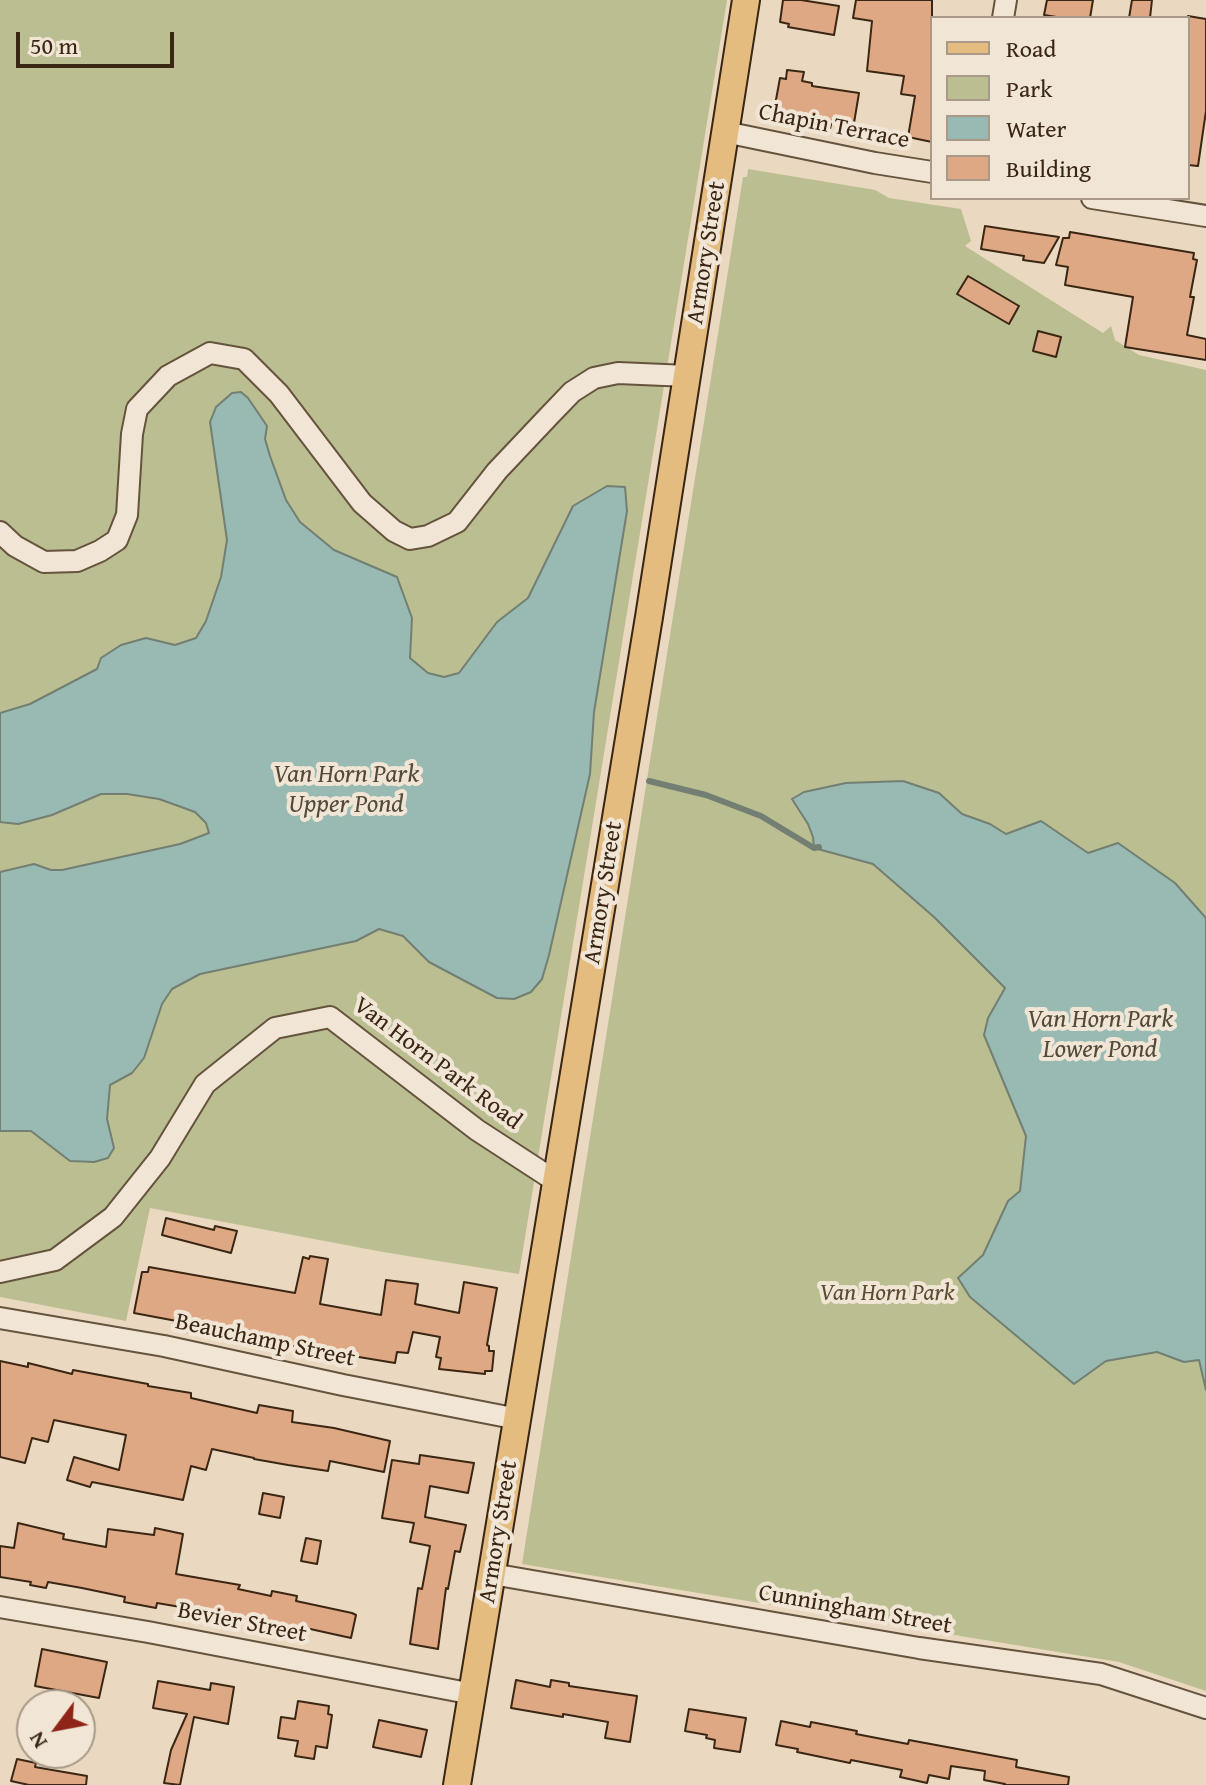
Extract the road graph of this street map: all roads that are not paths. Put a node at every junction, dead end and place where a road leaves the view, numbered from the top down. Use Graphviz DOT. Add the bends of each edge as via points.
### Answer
graph roads {
  1 [pos="746,0"];
  2 [pos="725,132"];
  3 [pos="930,172"];
  4 [pos="1105,200"];
  5 [pos="1206,216"];
  6 [pos="688,376"];
  7 [pos="0,532"];
  8 [pos="557,1182"];
  9 [pos="0,1272"];
  10 [pos="0,1318"];
  11 [pos="518,1419"];
  12 [pos="492,1574"];
  13 [pos="0,1607"];
  14 [pos="473,1694"];
  15 [pos="1206,1708"];
  16 [pos="457,1785"];
  1 -- 2 [label="main road, Armory Street"];
  2 -- 3 [label="street, Chapin Terrace"];
  2 -- 6 [label="main road, Armory Street"];
  4 -- 5 [label="street"];
  6 -- 7 [label="street" via="618,373 594,378 548,417 457,522 410,539 362,503 279,394 244,359 210,353 168,376 137,409 127,515 117,540 77,561 44,562"];
  6 -- 8 [label="main road, Armory Street"];
  8 -- 9 [label="street, Van Horn Park Road" via="477,1130 330,1017 275,1028 205,1084 160,1158 113,1217 55,1260"];
  8 -- 11 [label="main road, Armory Street"];
  10 -- 11 [label="street, Beauchamp Street"];
  11 -- 12 [label="main road, Armory Street"];
  12 -- 14 [label="main road, Armory Street"];
  12 -- 15 [label="street, Cunningham Street" via="1101,1674"];
  13 -- 14 [label="street, Bevier Street"];
  14 -- 16 [label="main road, Armory Street"];
}
